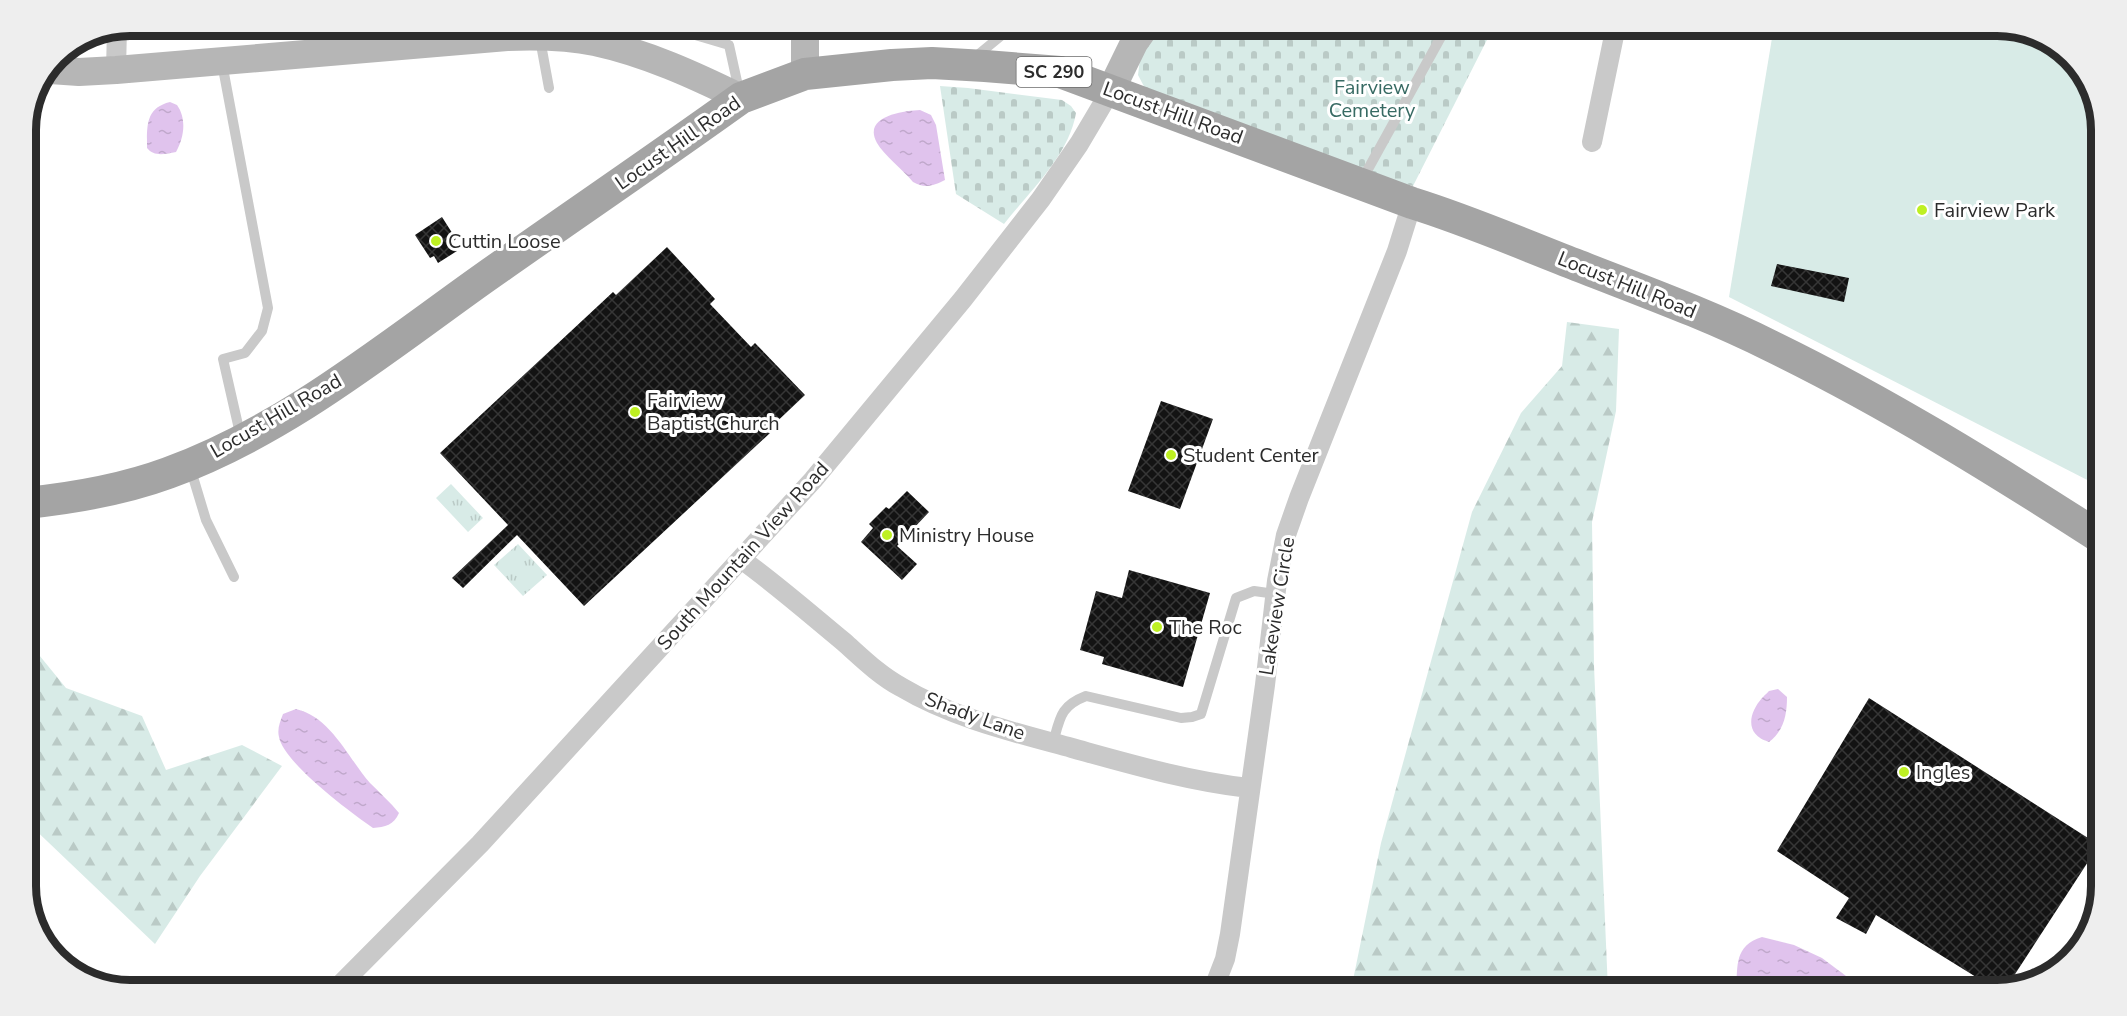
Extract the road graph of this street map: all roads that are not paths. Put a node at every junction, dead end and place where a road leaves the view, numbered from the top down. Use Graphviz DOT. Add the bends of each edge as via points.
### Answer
graph roads {
  1 [pos="540,36"];
  2 [pos="636,36"];
  3 [pos="699,36"];
  4 [pos="805,36"];
  5 [pos="1001,36"];
  6 [pos="1139,36"];
  7 [pos="1442,36"];
  8 [pos="1614,36"];
  9 [pos="117,37"];
  10 [pos="620,49"];
  11 [pos="222,62"];
  12 [pos="966,65"];
  13 [pos="116,70"];
  14 [pos="58,71"];
  15 [pos="805,74"];
  16 [pos="549,88"];
  17 [pos="1111,90"];
  18 [pos="741,98"];
  19 [pos="1592,142"];
  20 [pos="1360,183"];
  21 [pos="1412,203"];
  22 [pos="242,441"];
  23 [pos="189,464"];
  24 [pos="36,502"];
  25 [pos="2091,532"];
  26 [pos="741,559"];
  27 [pos="234,577"];
  28 [pos="1275,594"];
  29 [pos="1053,743"];
  30 [pos="1249,788"];
  31 [pos="345,980"];
  32 [pos="1217,980"];
  1 -- 10 [label="street"];
  1 -- 11 [label="street"];
  1 -- 16 [label="lane"];
  2 -- 10 [label="lane"];
  3 -- 18 [label="lane" via="729,45"];
  4 -- 15 [label="street"];
  5 -- 12 [label="lane"];
  6 -- 17 [label="street"];
  7 -- 20 [label="lane"];
  8 -- 19 [label="street"];
  9 -- 13 [label="street"];
  10 -- 18 [label="street" via="687,71"];
  11 -- 13 [label="street"];
  11 -- 22 [label="lane" via="268,308 262,331 245,353 223,359"];
  12 -- 15 [label="main road, Locust Hill Road / SC 290" via="892,65"];
  12 -- 17 [label="main road, Locust Hill Road / SC 290" via="1060,72"];
  13 -- 14 [label="street"];
  15 -- 18 [label="main road, Locust Hill Road / SC 290"];
  17 -- 20 [label="main road, Locust Hill Road / SC 290"];
  17 -- 26 [label="street, South Mountain View Road" via="1047,190 963,299"];
  18 -- 22 [label="main road, Locust Hill Road / SC 290" via="348,375"];
  20 -- 21 [label="main road, Locust Hill Road / SC 290"];
  21 -- 25 [label="main road, Locust Hill Road / SC 290" via="1674,302 1770,345 1973,456"];
  21 -- 28 [label="street, Lakeview Circle" via="1286,535"];
  22 -- 23 [label="main road, Locust Hill Road / SC 290"];
  23 -- 24 [label="main road, Locust Hill Road / SC 290" via="117,489"];
  23 -- 27 [label="lane" via="206,520"];
  26 -- 29 [label="street, Shady Lane" via="900,687 976,721"];
  26 -- 31 [label="street, South Mountain View Road" via="480,844"];
  28 -- 29 [label="lane" via="1254,591 1236,598 1201,714 1181,718 1086,696 1062,711"];
  28 -- 30 [label="street, Lakeview Circle"];
  29 -- 30 [label="street, Shady Lane" via="1212,784"];
  30 -- 32 [label="street, Lakeview Circle" via="1230,934"];
}
